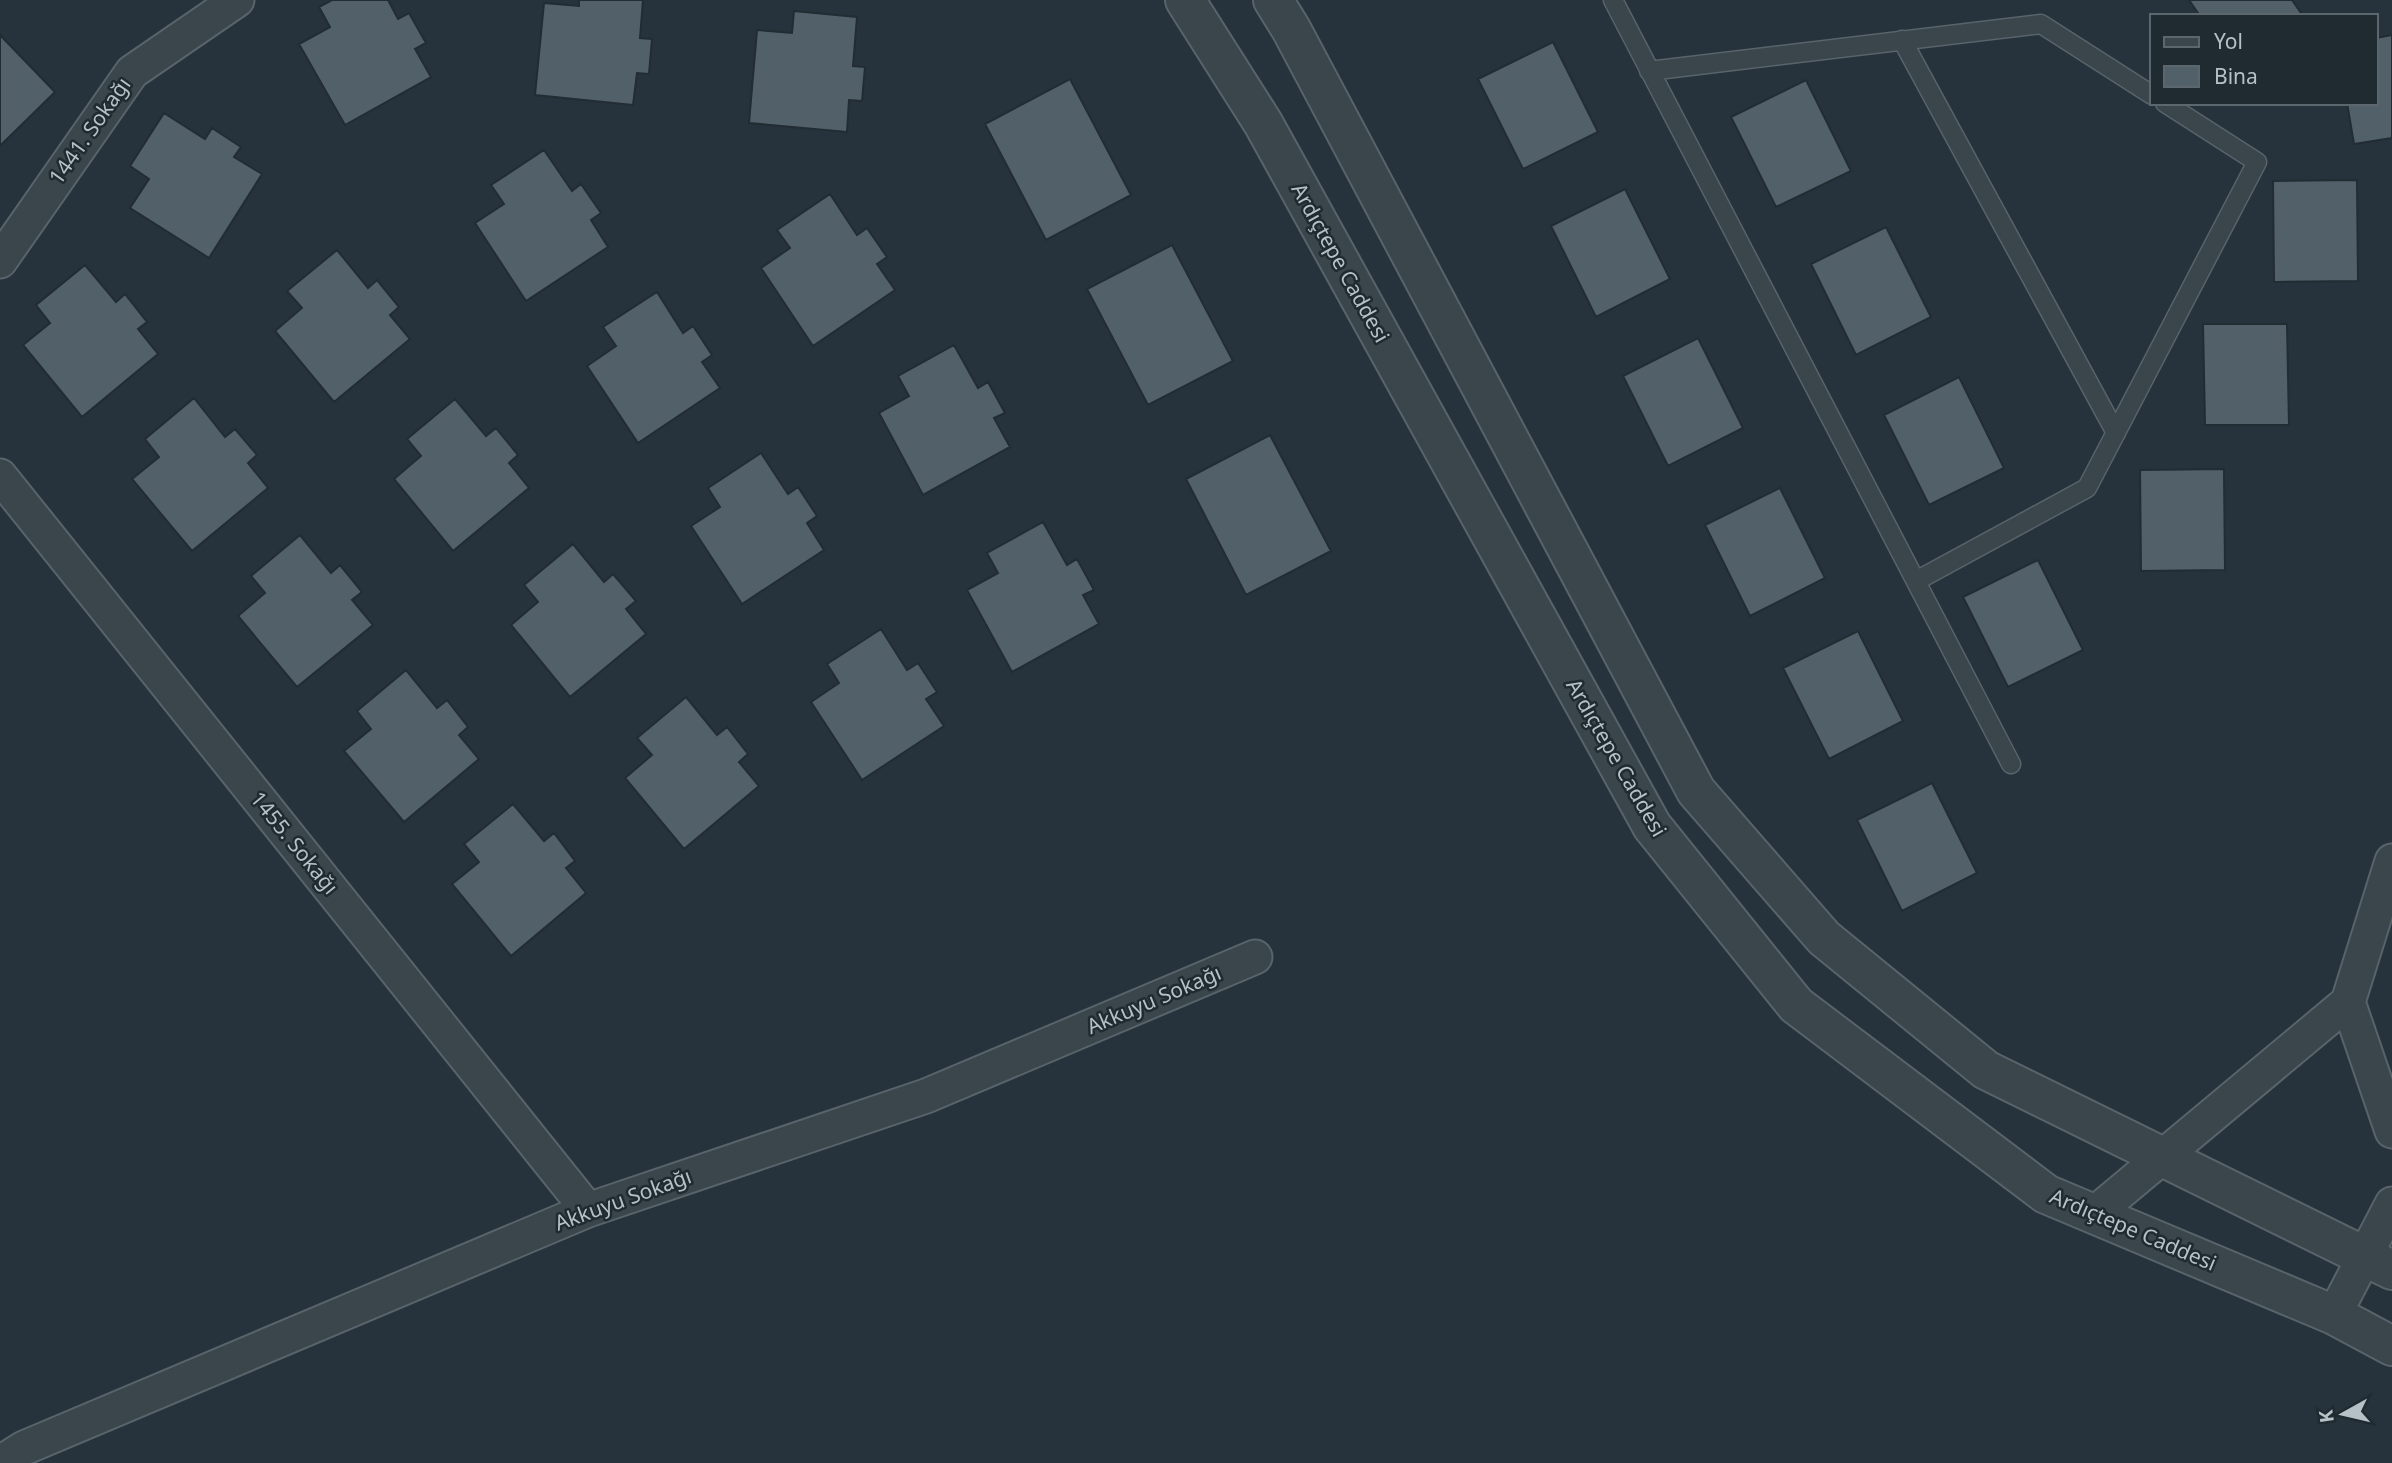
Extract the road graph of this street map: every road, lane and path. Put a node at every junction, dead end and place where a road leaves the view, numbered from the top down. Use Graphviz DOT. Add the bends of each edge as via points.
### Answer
graph roads {
  1 [pos="237,0"];
  2 [pos="1185,0"];
  3 [pos="1273,0"];
  4 [pos="1613,0"];
  5 [pos="1902,40"];
  6 [pos="1650,71"];
  7 [pos="2150,94"];
  8 [pos="2168,105"];
  9 [pos="0,261"];
  10 [pos="2116,433"];
  11 [pos="0,476"];
  12 [pos="1916,581"];
  13 [pos="2011,764"];
  14 [pos="2392,861"];
  15 [pos="1255,957"];
  16 [pos="2348,1002"];
  17 [pos="2392,1131"];
  18 [pos="2163,1156"];
  19 [pos="2392,1204"];
  20 [pos="588,1210"];
  21 [pos="2094,1214"];
  22 [pos="2379,1263"];
  23 [pos="2334,1315"];
  24 [pos="2392,1346"];
  25 [pos="0,1463"];
  1 -- 9 [label="street, 1441. Sokağı" via="132,72"];
  2 -- 21 [label="street, Ardıçtepe Caddesi" via="1262,123 1652,826 1796,1005 2046,1194"];
  3 -- 18 [label="street" via="1696,791 1824,938 1986,1070"];
  4 -- 6 [label="lane"];
  5 -- 6 [label="lane"];
  5 -- 7 [label="lane" via="2041,24"];
  5 -- 10 [label="lane"];
  6 -- 12 [label="lane"];
  8 -- 10 [label="lane" via="2257,162"];
  10 -- 12 [label="lane" via="2087,488"];
  11 -- 20 [label="street, 1455. Sokağı"];
  12 -- 13 [label="lane"];
  14 -- 16 [label="street"];
  15 -- 20 [label="street, Akkuyu Sokağı" via="926,1096"];
  16 -- 17 [label="street"];
  16 -- 18 [label="street"];
  18 -- 21 [label="street"];
  18 -- 22 [label="street"];
  19 -- 22 [label="street"];
  20 -- 25 [label="street, Akkuyu Sokağı" via="24,1448"];
  21 -- 23 [label="street, Ardıçtepe Caddesi"];
  22 -- 23 [label="street"];
  23 -- 24 [label="street, Ardıçtepe Caddesi"];
}
